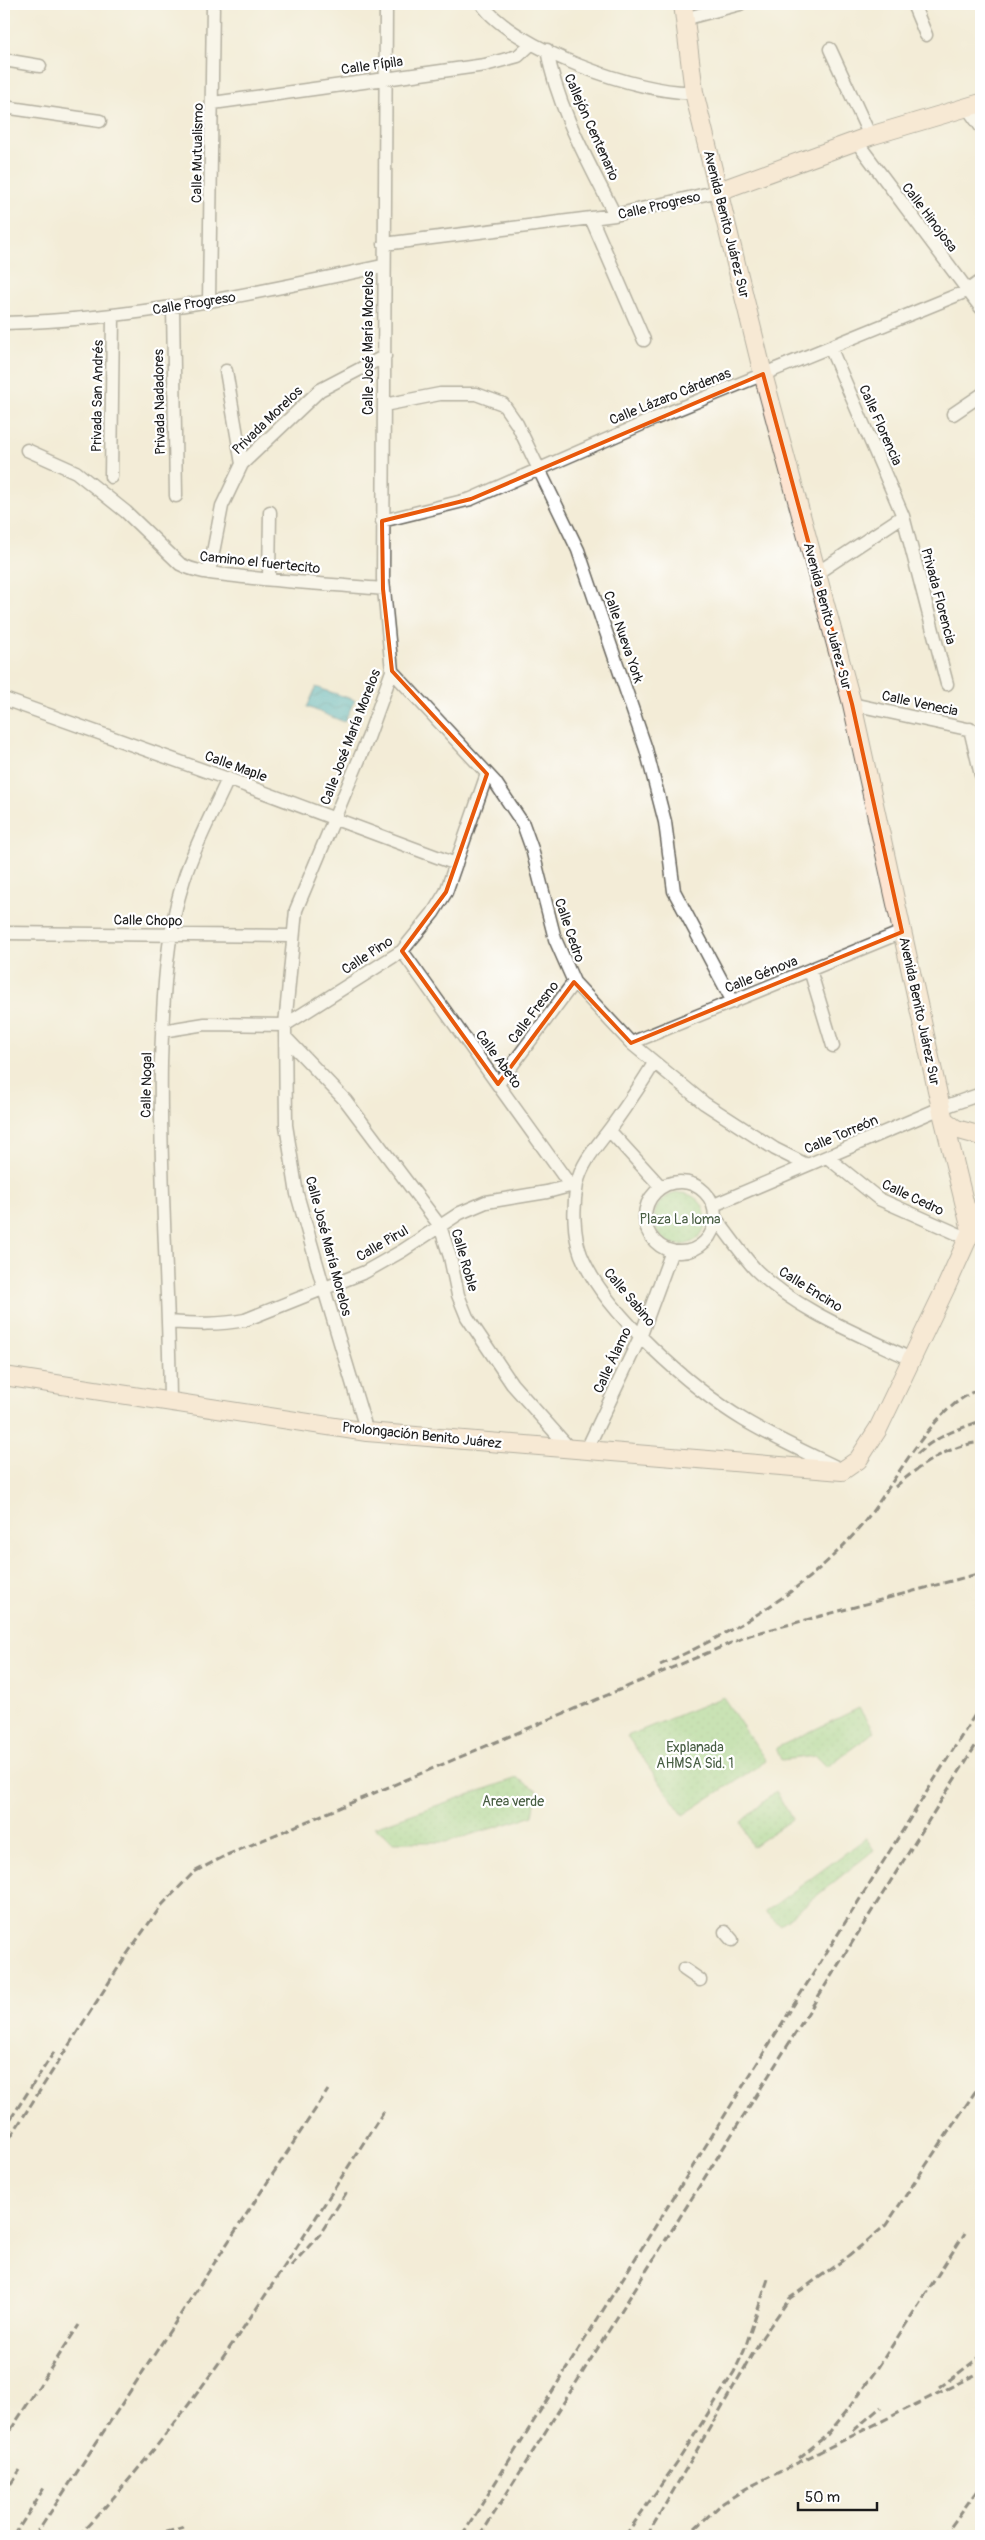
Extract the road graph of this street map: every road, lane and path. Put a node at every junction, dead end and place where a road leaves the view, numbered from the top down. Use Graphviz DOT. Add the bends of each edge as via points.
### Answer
graph roads {
  1 [pos="386,4"];
  2 [pos="482,4"];
  3 [pos="740,4"];
  4 [pos="913,4"];
  5 [pos="210,5"];
  6 [pos="683,12"];
  7 [pos="926,35"];
  8 [pos="531,44"];
  9 [pos="830,49"];
  10 [pos="547,50"];
  11 [pos="4,60"];
  12 [pos="40,66"];
  13 [pos="386,78"];
  14 [pos="694,92"];
  15 [pos="212,103"];
  16 [pos="973,104"];
  17 [pos="4,107"];
  18 [pos="100,121"];
  19 [pos="981,127"];
  20 [pos="863,139"];
  21 [pos="719,190"];
  22 [pos="615,215"];
  23 [pos="592,218"];
  24 [pos="384,244"];
  25 [pos="383,266"];
  26 [pos="981,281"];
  27 [pos="967,291"];
  28 [pos="209,302"];
  29 [pos="173,308"];
  30 [pos="981,308"];
  31 [pos="113,316"];
  32 [pos="4,323"];
  33 [pos="644,340"];
  34 [pos="830,347"];
  35 [pos="385,356"];
  36 [pos="226,370"];
  37 [pos="763,374"];
  38 [pos="981,395"];
  39 [pos="384,405"];
  40 [pos="953,414"];
  41 [pos="27,450"];
  42 [pos="242,464"];
  43 [pos="539,469"];
  44 [pos="111,478"];
  45 [pos="176,496"];
  46 [pos="270,512"];
  47 [pos="903,516"];
  48 [pos="382,521"];
  49 [pos="817,572"];
  50 [pos="209,573"];
  51 [pos="269,579"];
  52 [pos="383,589"];
  53 [pos="392,671"];
  54 [pos="947,684"];
  55 [pos="4,699"];
  56 [pos="852,704"];
  57 [pos="975,730"];
  58 [pos="487,774"];
  59 [pos="981,775"];
  60 [pos="228,779"];
  61 [pos="335,818"];
  62 [pos="456,864"];
  63 [pos="902,932"];
  64 [pos="4,933"];
  65 [pos="170,935"];
  66 [pos="292,936"];
  67 [pos="402,951"];
  68 [pos="810,970"];
  69 [pos="574,982"];
  70 [pos="732,1002"];
  71 [pos="162,1031"];
  72 [pos="285,1031"];
  73 [pos="631,1042"];
  74 [pos="833,1046"];
  75 [pos="654,1063"];
  76 [pos="498,1084"];
  77 [pos="981,1094"];
  78 [pos="942,1114"];
  79 [pos="609,1130"];
  80 [pos="981,1136"];
  81 [pos="827,1157"];
  82 [pos="806,1165"];
  83 [pos="573,1184"];
  84 [pos="661,1187"];
  85 [pos="714,1205"];
  86 [pos="981,1209"];
  87 [pos="716,1219"];
  88 [pos="440,1226"];
  89 [pos="969,1234"];
  90 [pos="672,1251"];
  91 [pos="324,1290"];
  92 [pos="169,1322"];
  93 [pos="641,1335"];
  94 [pos="911,1359"];
  95 [pos="4,1376"];
  96 [pos="170,1402"];
  97 [pos="368,1432"];
  98 [pos="578,1450"];
  99 [pos="842,1471"];
  100 [pos="684,1969"];
  101 [pos="700,1980"];
  1 -- 13 [label="street, Calle José María Morelos"];
  2 -- 8 [label="street" via="502,26"];
  3 -- 6 [label="street"];
  4 -- 7 [label="street"];
  5 -- 15 [label="street, Calle Mutualismo"];
  6 -- 14 [label="street, Avenida Benito Juárez Sur"];
  8 -- 10 [label="street"];
  8 -- 13 [label="street, Calle Pípila" via="518,56 504,61"];
  9 -- 20 [label="street, Calle Hinojosa"];
  10 -- 14 [label="street" via="656,89"];
  10 -- 22 [label="street, Callejón Centenario" via="553,77 576,133"];
  11 -- 12 [label="street"];
  13 -- 15 [label="street, Calle Pípila"];
  13 -- 24 [label="street, Calle José María Morelos"];
  14 -- 21 [label="street, Avenida Benito Juárez Sur"];
  15 -- 28 [label="street, Calle Mutualismo"];
  16 -- 19 [label="street"];
  16 -- 20 [label="street, Calle Progreso"];
  17 -- 18 [label="street"];
  20 -- 21 [label="street, Calle Progreso"];
  20 -- 27 [label="street, Calle Hinojosa"];
  21 -- 22 [label="street, Calle Progreso"];
  21 -- 37 [label="street, Avenida Benito Juárez Sur"];
  22 -- 23 [label="street, Calle Progreso"];
  23 -- 24 [label="street, Calle Progreso"];
  23 -- 33 [label="street"];
  24 -- 25 [label="street, Calle José María Morelos"];
  25 -- 28 [label="street, Calle Progreso"];
  25 -- 35 [label="street, Calle José María Morelos"];
  26 -- 27 [label="street, Calle Lázaro Cárdenas"];
  27 -- 30 [label="street, Calle Hinojosa"];
  27 -- 34 [label="street, Calle Lázaro Cárdenas"];
  28 -- 29 [label="street, Calle Progreso"];
  29 -- 31 [label="street, Calle Progreso"];
  29 -- 45 [label="street, Privada Nadadores"];
  31 -- 32 [label="street, Calle Progreso"];
  31 -- 44 [label="street, Privada San Andrés"];
  34 -- 37 [label="street, Calle Lázaro Cárdenas"];
  34 -- 47 [label="street, Calle Florencia"];
  35 -- 39 [label="street, Calle José María Morelos"];
  35 -- 42 [label="street, Privada Morelos" via="320,390"];
  36 -- 42 [label="street"];
  37 -- 43 [label="street, Calle Lázaro Cárdenas"];
  37 -- 49 [label="street, Avenida Benito Juárez Sur"];
  38 -- 40 [label="street"];
  39 -- 43 [label="street, Calle Nueva York" via="459,392 494,400 509,411"];
  39 -- 48 [label="street, Calle José María Morelos"];
  41 -- 50 [label="street, Camino el fuertecito" via="67,466 126,512 180,564"];
  42 -- 50 [label="street, Privada Morelos" via="222,506"];
  43 -- 48 [label="street, Calle Lázaro Cárdenas" via="471,499"];
  43 -- 70 [label="street, Calle Nueva York" via="589,578 646,749 665,822 674,890"];
  46 -- 51 [label="street"];
  47 -- 49 [label="street"];
  47 -- 54 [label="street, Privada Florencia"];
  48 -- 52 [label="street, Calle José María Morelos"];
  49 -- 56 [label="street, Avenida Benito Juárez Sur"];
  50 -- 51 [label="street, Camino el fuertecito"];
  51 -- 52 [label="street, Camino el fuertecito"];
  52 -- 53 [label="street, Calle José María Morelos"];
  53 -- 58 [label="street, Calle Cedro"];
  53 -- 61 [label="street, Calle José María Morelos"];
  55 -- 60 [label="street, Calle Maple"];
  56 -- 57 [label="street, Calle Venecia"];
  56 -- 63 [label="street, Avenida Benito Juárez Sur"];
  57 -- 59 [label="street"];
  58 -- 62 [label="street, Calle Pino"];
  58 -- 69 [label="street, Calle Cedro" via="501,790 527,834 555,939"];
  60 -- 61 [label="street, Calle Maple"];
  60 -- 65 [label="street, Calle Nogal" via="184,879"];
  61 -- 62 [label="street, Calle Maple"];
  61 -- 66 [label="street, Calle José María Morelos" via="298,902"];
  62 -- 67 [label="street, Calle Pino" via="446,892"];
  63 -- 68 [label="street, Calle Génova"];
  63 -- 78 [label="street, Avenida Benito Juárez Sur"];
  64 -- 65 [label="street, Calle Chopo"];
  65 -- 66 [label="street, Calle Chopo"];
  65 -- 71 [label="street, Calle Nogal"];
  66 -- 72 [label="street, Calle José María Morelos"];
  67 -- 72 [label="street, Calle Pino"];
  67 -- 76 [label="street, Calle Abeto"];
  68 -- 70 [label="street, Calle Génova"];
  68 -- 74 [label="street"];
  69 -- 73 [label="street, Calle Cedro"];
  69 -- 76 [label="street, Calle Fresno"];
  70 -- 73 [label="street, Calle Génova"];
  71 -- 72 [label="street" via="205,1024"];
  71 -- 92 [label="street, Calle Nogal" via="161,1120"];
  72 -- 88 [label="street, Calle Roble" via="351,1107"];
  72 -- 91 [label="street, Calle José María Morelos" via="286,1125 298,1194"];
  73 -- 75 [label="street, Calle Cedro"];
  75 -- 79 [label="street, Calle Sabino"];
  75 -- 82 [label="street, Calle Cedro" via="746,1132"];
  76 -- 83 [label="street, Calle Abeto"];
  77 -- 78 [label="street, Calle Torreón"];
  78 -- 80 [label="street" via="956,1129"];
  78 -- 81 [label="street, Calle Torreón"];
  78 -- 89 [label="street, Avenida Benito Juárez Sur"];
  79 -- 83 [label="street, Calle Sabino"];
  79 -- 84 [label="street"];
  81 -- 82 [label="street, Calle Torreón"];
  81 -- 89 [label="street, Calle Cedro" via="879,1199"];
  82 -- 85 [label="street, Calle Torreón"];
  83 -- 88 [label="street, Calle Pirul" via="547,1192 486,1202"];
  83 -- 93 [label="street, Calle Sabino" via="581,1254 604,1293"];
  84 -- 85 [label="street" via="673,1182 698,1186"];
  84 -- 90 [label="street" via="649,1201 645,1214 646,1228 653,1240"];
  85 -- 87 [label="street"];
  86 -- 89 [label="street"];
  87 -- 90 [label="street" via="704,1243 685,1252"];
  87 -- 94 [label="street, Calle Encino" via="757,1270 790,1296"];
  88 -- 91 [label="street, Calle Pirul" via="365,1272"];
  88 -- 98 [label="street, Calle Roble" via="467,1317 512,1384"];
  89 -- 94 [label="street"];
  90 -- 93 [label="street, Calle Álamo"];
  91 -- 92 [label="street, Calle Pirul" via="245,1320 217,1324"];
  91 -- 97 [label="street, Calle José María Morelos"];
  92 -- 96 [label="street, Calle Nogal"];
  93 -- 98 [label="street, Calle Álamo"];
  93 -- 99 [label="street, Calle Sabino" via="690,1380 743,1420"];
  94 -- 99 [label="street" via="870,1445 858,1460"];
  95 -- 96 [label="street, Prolongación Benito Juárez"];
  96 -- 97 [label="street, Prolongación Benito Juárez"];
  97 -- 98 [label="street, Prolongación Benito Juárez"];
  98 -- 99 [label="street, Prolongación Benito Juárez"];
  100 -- 101 [label="street"];
}
